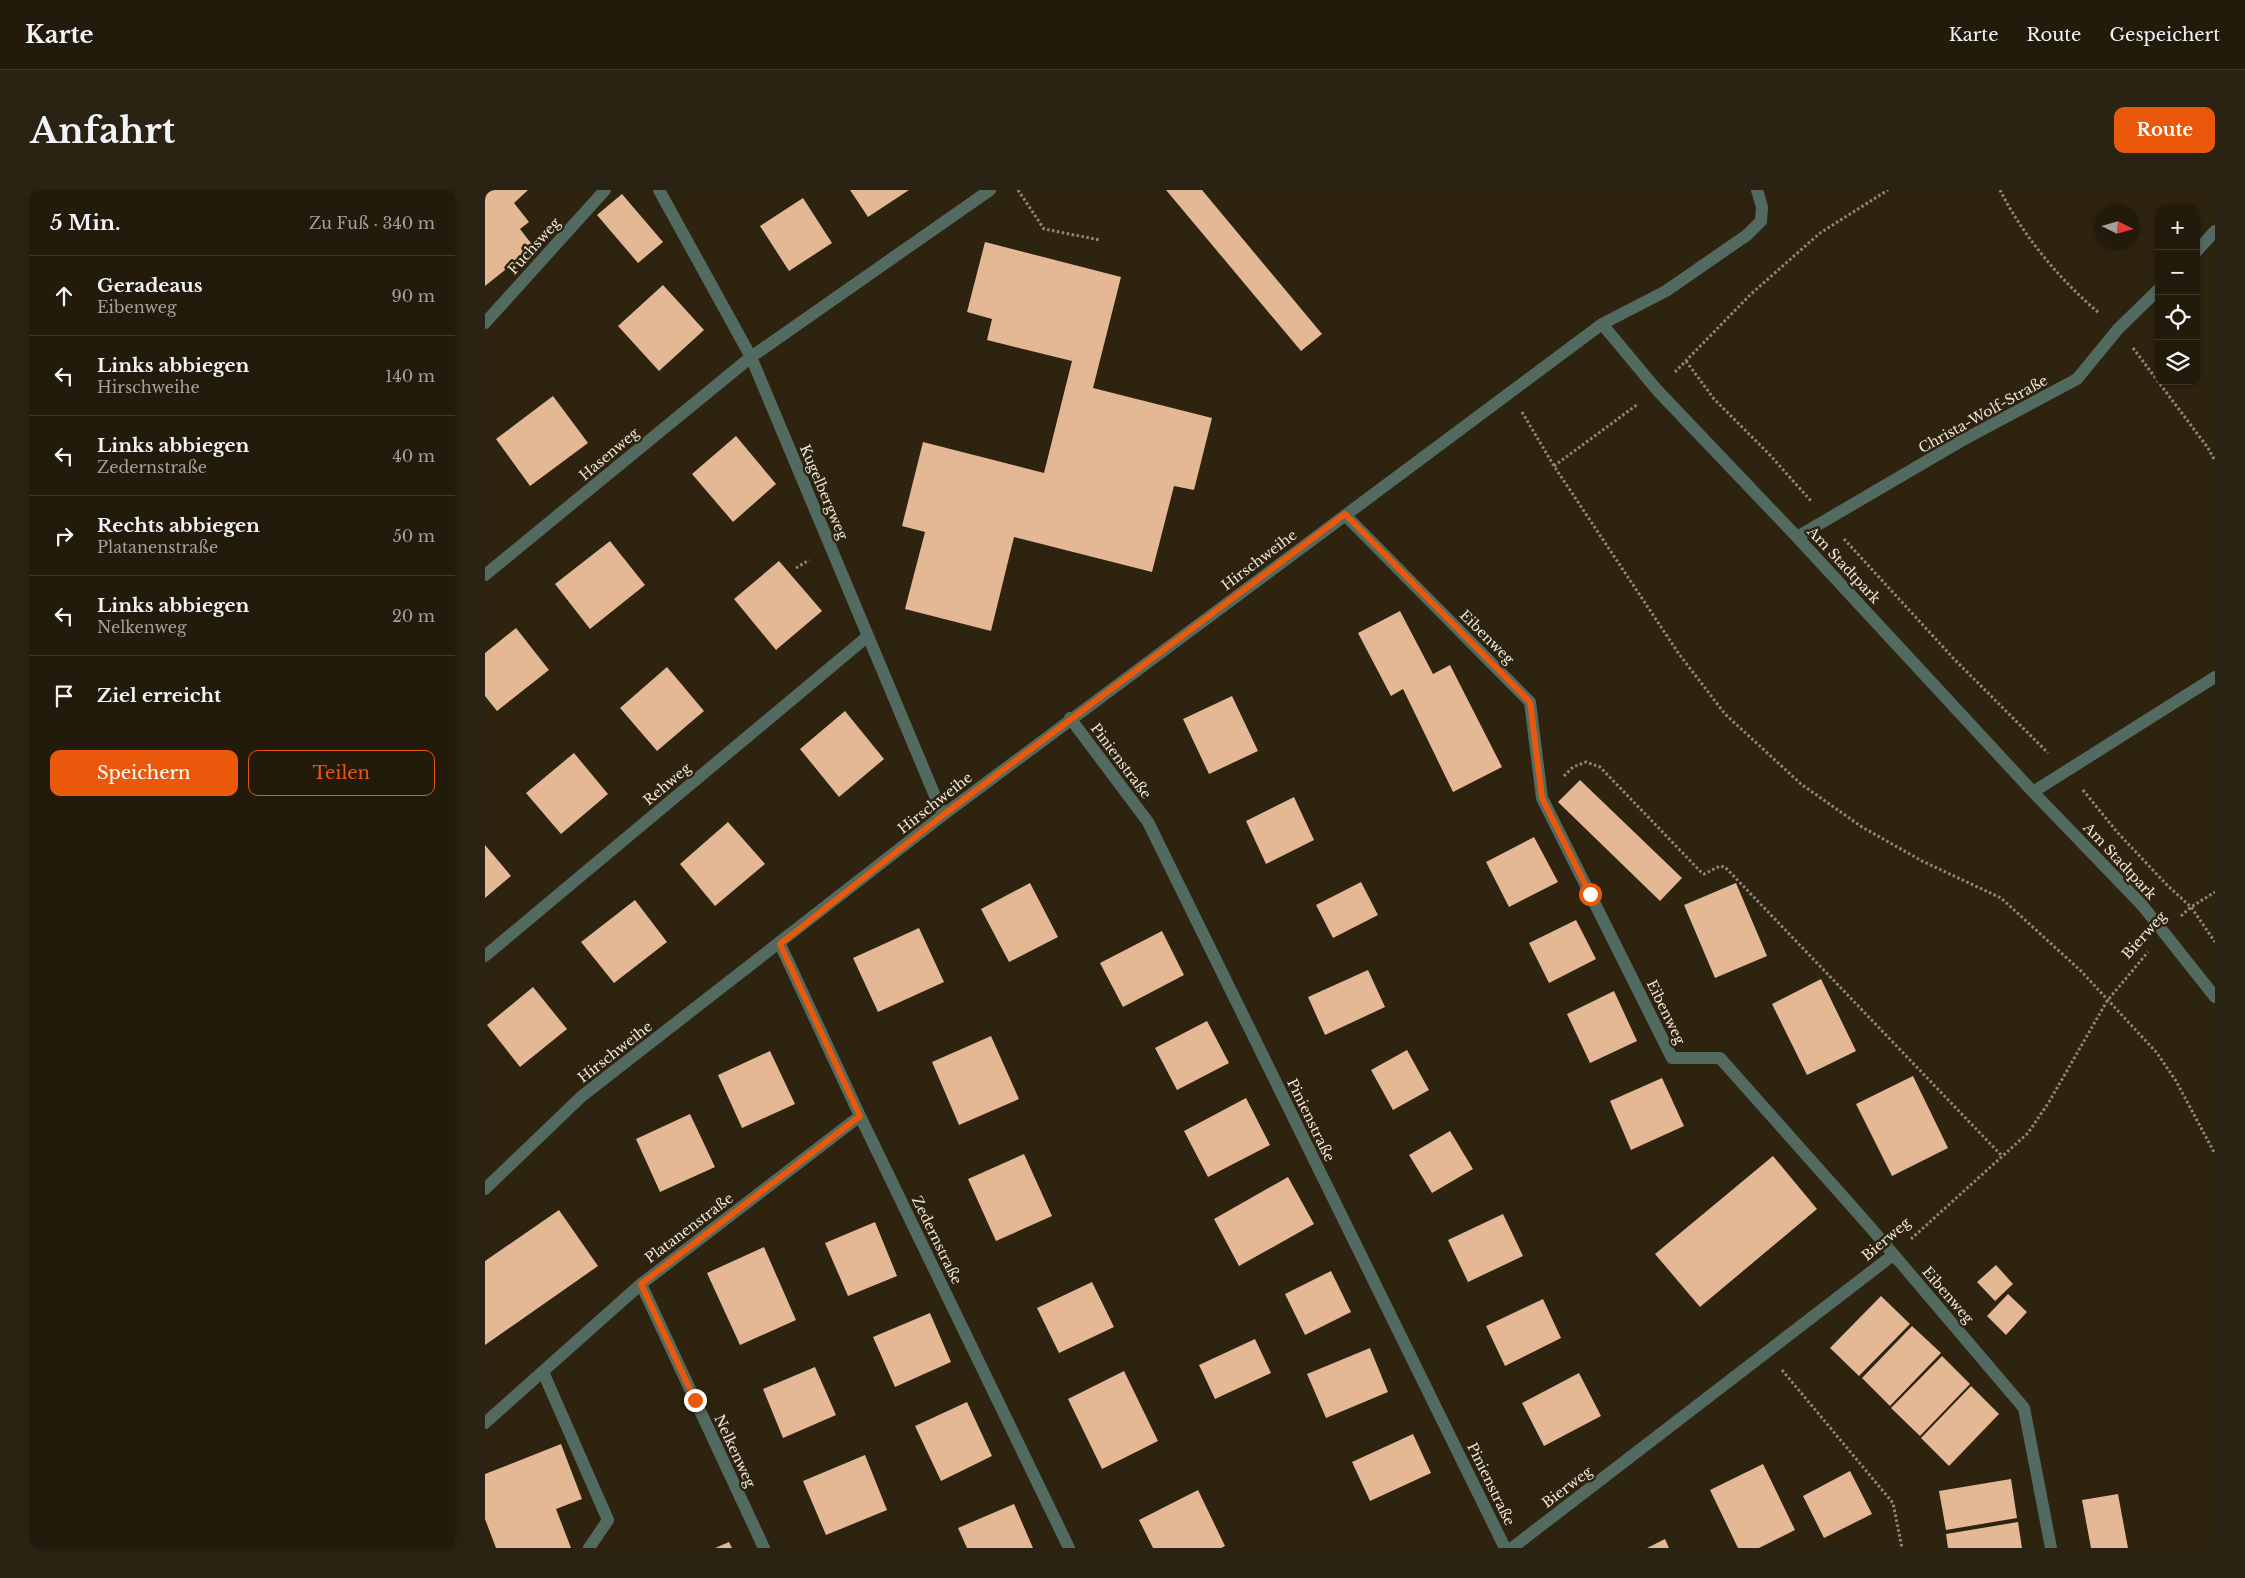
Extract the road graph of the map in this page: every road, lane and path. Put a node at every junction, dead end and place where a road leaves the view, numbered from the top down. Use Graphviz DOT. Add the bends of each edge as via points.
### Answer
graph roads {
  1 [pos="605,190"];
  2 [pos="659,190"];
  3 [pos="990,190"];
  4 [pos="1018,190"];
  5 [pos="1757,190"];
  6 [pos="1888,190"];
  7 [pos="2215,231"];
  8 [pos="1100,240"];
  9 [pos="2198,250"];
  10 [pos="2155,292"];
  11 [pos="485,323"];
  12 [pos="1602,324"];
  13 [pos="751,357"];
  14 [pos="1686,361"];
  15 [pos="1657,390"];
  16 [pos="1510,392"];
  17 [pos="1554,466"];
  18 [pos="1345,514"];
  19 [pos="1827,519"];
  20 [pos="1797,537"];
  21 [pos="485,575"];
  22 [pos="868,636"];
  23 [pos="2215,677"];
  24 [pos="1070,718"];
  25 [pos="2068,770"];
  26 [pos="2033,792"];
  27 [pos="1542,798"];
  28 [pos="943,815"];
  29 [pos="2215,892"];
  30 [pos="2191,906"];
  31 [pos="2163,933"];
  32 [pos="2215,942"];
  33 [pos="780,944"];
  34 [pos="485,956"];
  35 [pos="2215,997"];
  36 [pos="2107,1000"];
  37 [pos="860,1116"];
  38 [pos="2215,1154"];
  39 [pos="2002,1156"];
  40 [pos="485,1189"];
  41 [pos="1893,1255"];
  42 [pos="641,1284"];
  43 [pos="1767,1351"];
  44 [pos="543,1372"];
  45 [pos="485,1423"];
  46 [pos="589,1548"];
  47 [pos="765,1548"];
  48 [pos="1069,1548"];
  49 [pos="1505,1548"];
  50 [pos="1512,1548"];
  51 [pos="1902,1548"];
  52 [pos="2051,1548"];
  1 -- 11 [label="street, Fuchsweg"];
  2 -- 13 [label="street, Kugelbergweg"];
  3 -- 13 [label="street, Hasenweg"];
  4 -- 8 [label="path" via="1044,228"];
  5 -- 12 [label="street" via="1762,207 1761,221 1747,235 1666,292"];
  6 -- 14 [label="path" via="1820,233 1751,294"];
  7 -- 9 [label="street"];
  10 -- 19 [label="street, Christa-Wolf-Straße" via="2118,329 2077,380"];
  12 -- 15 [label="street, Am Stadtpark"];
  12 -- 16 [label="street"];
  13 -- 21 [label="street, Hasenweg"];
  13 -- 22 [label="street, Kugelbergweg"];
  14 -- 15 [label="path"];
  14 -- 19 [label="path" via="1714,399"];
  15 -- 17 [label="path"];
  15 -- 20 [label="street, Am Stadtpark"];
  16 -- 17 [label="path"];
  16 -- 18 [label="street, Hirschweihe"];
  17 -- 36 [label="path" via="1679,654 1725,714 1801,784 1862,827 1922,861 2001,898 2081,971"];
  18 -- 24 [label="street, Hirschweihe"];
  18 -- 27 [label="street, Eibenweg" via="1530,702"];
  19 -- 20 [label="street, Christa-Wolf-Straße"];
  19 -- 25 [label="path" via="1955,660 2030,737"];
  20 -- 26 [label="street, Am Stadtpark"];
  22 -- 28 [label="street, Kugelbergweg"];
  22 -- 34 [label="street, Rehweg"];
  23 -- 25 [label="street"];
  24 -- 28 [label="street, Hirschweihe"];
  24 -- 49 [label="street, Pinienstraße" via="1148,822"];
  25 -- 26 [label="street"];
  25 -- 30 [label="path" via="2117,832"];
  26 -- 31 [label="street, Am Stadtpark" via="2142,905"];
  27 -- 39 [label="path" via="1573,768 1586,762 1600,767 1701,872 1705,874 1720,866 1725,867"];
  27 -- 41 [label="street, Eibenweg" via="1672,1058 1720,1058"];
  28 -- 33 [label="street, Hirschweihe"];
  29 -- 30 [label="path, Bierweg"];
  30 -- 31 [label="path, Bierweg"];
  30 -- 32 [label="path"];
  31 -- 35 [label="street, Am Stadtpark"];
  31 -- 36 [label="path, Bierweg"];
  33 -- 37 [label="street, Zedernstraße"];
  33 -- 40 [label="street, Hirschweihe" via="582,1096"];
  36 -- 38 [label="path" via="2177,1081"];
  36 -- 39 [label="path, Bierweg" via="2049,1102 2028,1133"];
  37 -- 42 [label="street, Platanenstraße"];
  37 -- 48 [label="street, Zedernstraße"];
  39 -- 41 [label="path, Bierweg"];
  41 -- 43 [label="street, Bierweg"];
  41 -- 52 [label="street, Eibenweg" via="2024,1408"];
  42 -- 44 [label="street, Platanenstraße"];
  42 -- 47 [label="street, Nelkenweg"];
  43 -- 50 [label="street, Bierweg"];
  43 -- 51 [label="path" via="1893,1502"];
  44 -- 45 [label="street, Platanenstraße"];
  44 -- 46 [label="street" via="608,1520"];
}
